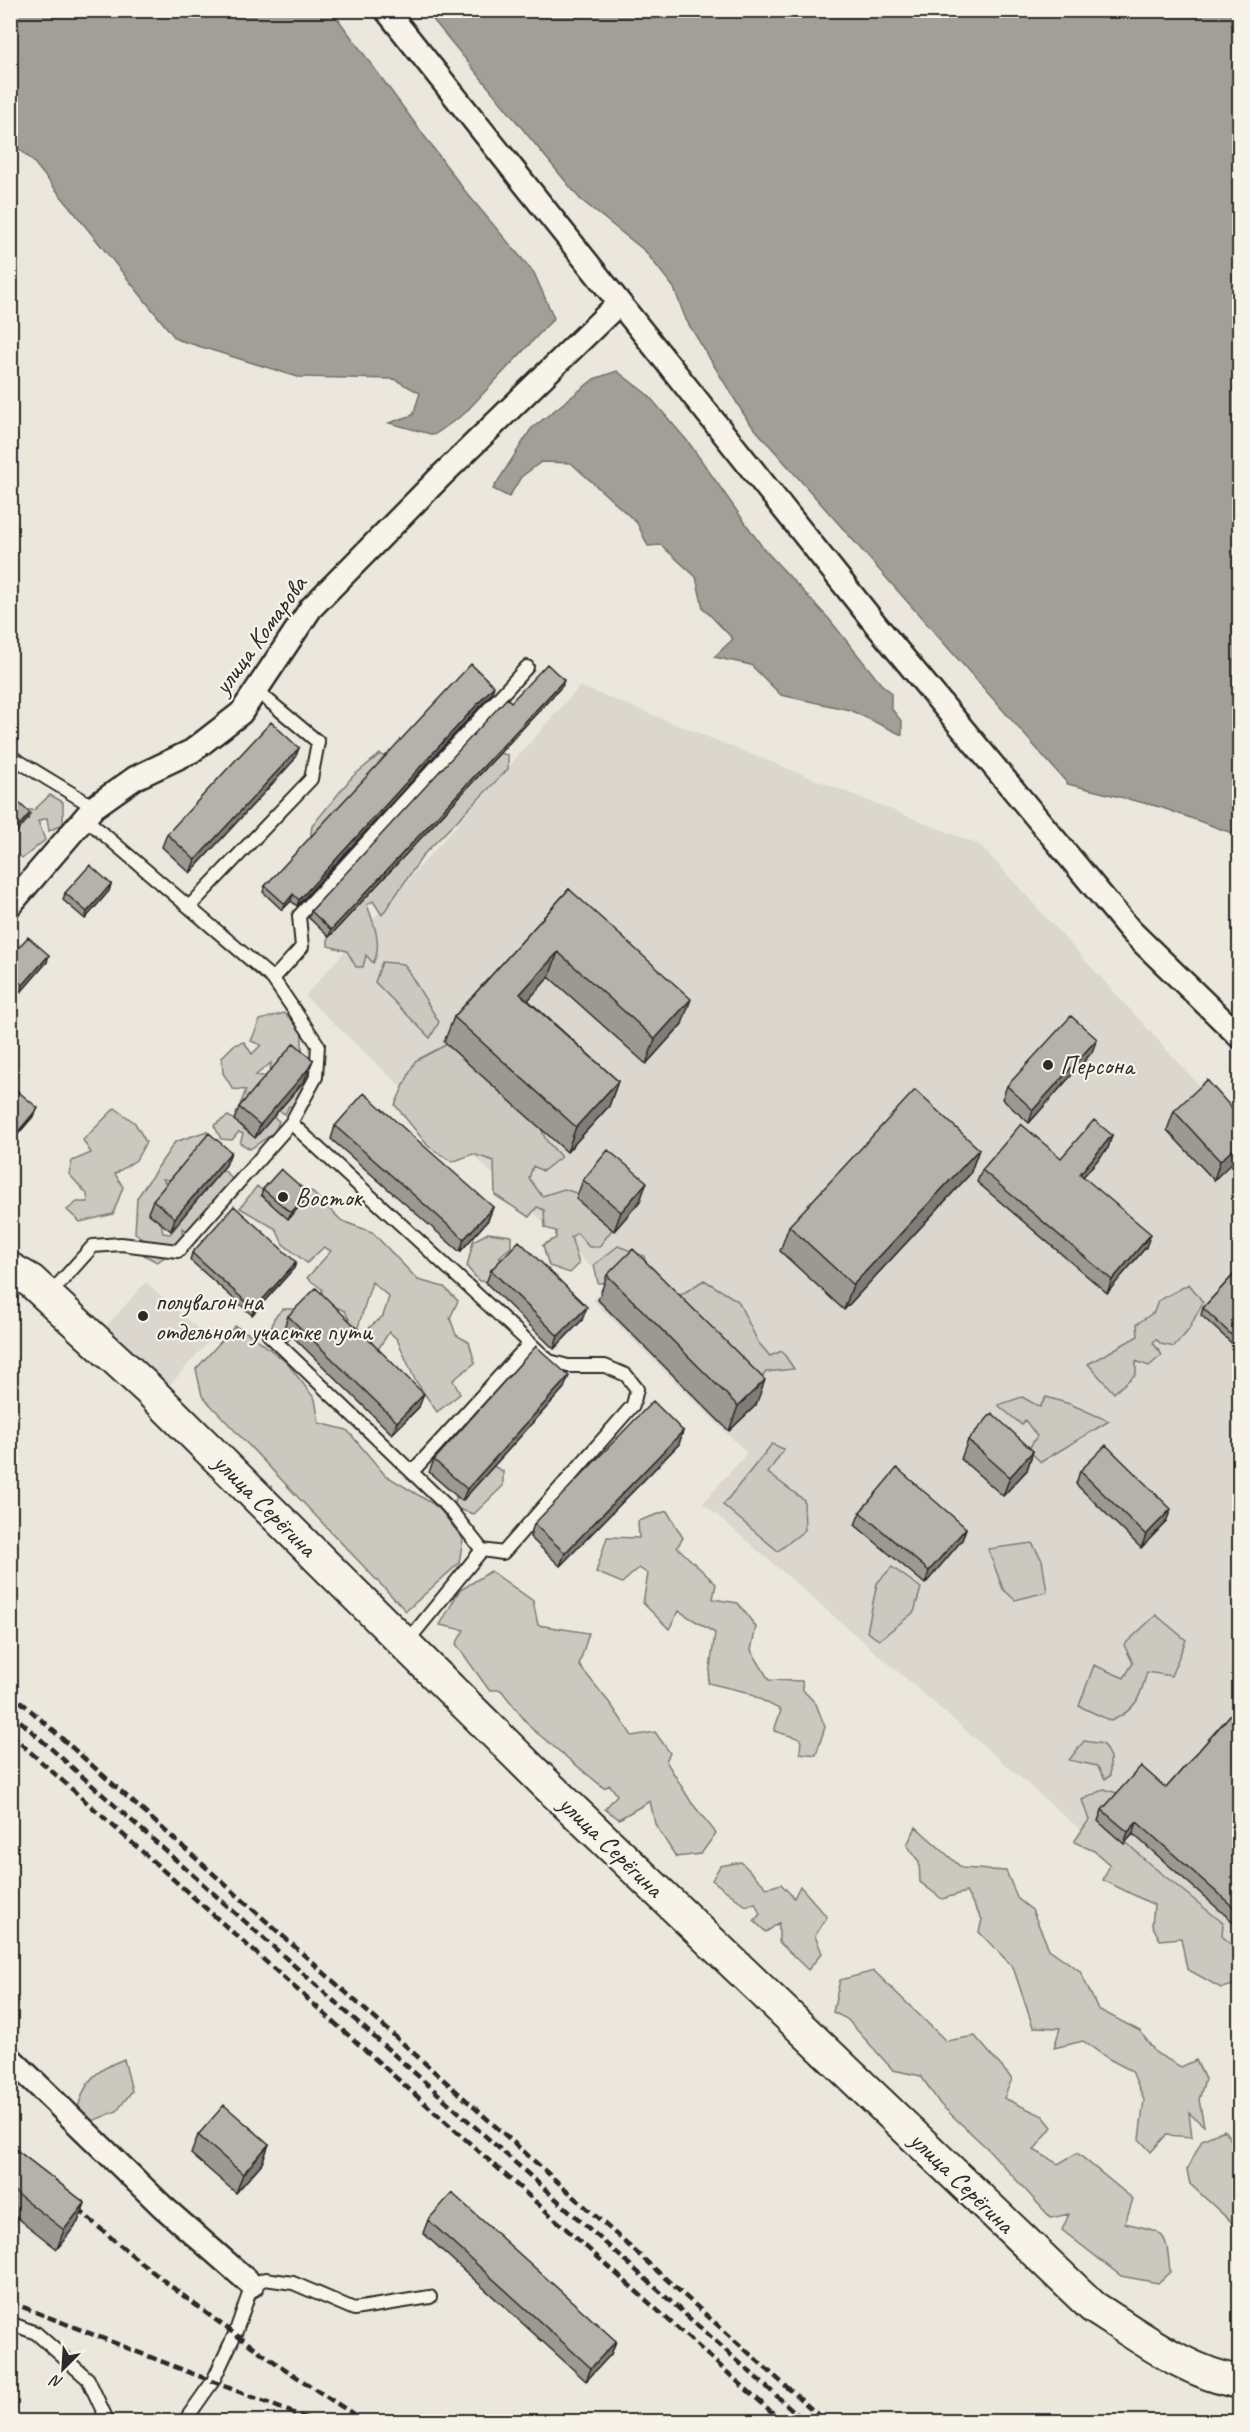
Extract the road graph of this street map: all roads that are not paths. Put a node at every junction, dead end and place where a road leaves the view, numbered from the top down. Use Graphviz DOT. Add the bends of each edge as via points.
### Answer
graph roads {
  1 [pos="386,10"];
  2 [pos="619,303"];
  3 [pos="528,668"];
  4 [pos="257,691"];
  5 [pos="10,756"];
  6 [pos="90,813"];
  7 [pos="10,905"];
  8 [pos="189,907"];
  9 [pos="273,979"];
  10 [pos="1239,1037"];
  11 [pos="291,1123"];
  12 [pos="10,1269"];
  13 [pos="48,1296"];
  14 [pos="269,1335"];
  15 [pos="530,1343"];
  16 [pos="412,1472"];
  17 [pos="482,1550"];
  18 [pos="405,1644"];
  19 [pos="10,2058"];
  20 [pos="252,2285"];
  21 [pos="430,2297"];
  22 [pos="10,2323"];
  23 [pos="1239,2375"];
  24 [pos="108,2421"];
  25 [pos="184,2421"];
  1 -- 2 [label="street"];
  2 -- 4 [label="street, улица Комарова" via="311,608"];
  2 -- 10 [label="street" via="877,626 1131,931"];
  3 -- 9 [label="lane" via="299,916 302,947"];
  4 -- 6 [label="street, улица Комарова" via="241,714 192,751 135,778"];
  4 -- 8 [label="lane" via="318,742 311,778"];
  5 -- 6 [label="lane"];
  6 -- 7 [label="street, улица Комарова"];
  6 -- 8 [label="lane"];
  8 -- 9 [label="lane"];
  9 -- 11 [label="lane" via="318,1046 316,1077"];
  11 -- 13 [label="lane" via="178,1251 121,1244 93,1246"];
  11 -- 15 [label="lane"];
  12 -- 13 [label="street, улица Серёгина"];
  13 -- 18 [label="street, улица Серёгина" via="148,1389"];
  14 -- 16 [label="lane"];
  15 -- 16 [label="lane"];
  15 -- 17 [label="lane" via="549,1361 568,1366 605,1366 626,1374 637,1389 633,1405 504,1553"];
  16 -- 17 [label="lane" via="448,1507"];
  17 -- 18 [label="lane"];
  18 -- 23 [label="street, улица Серёгина" via="553,1791 1092,2307 1183,2362 1218,2378"];
  19 -- 20 [label="street" via="162,2206"];
  20 -- 21 [label="lane" via="265,2279 294,2283 354,2309"];
  20 -- 25 [label="lane" via="236,2334 213,2381"];
  22 -- 24 [label="lane" via="36,2333 88,2379"];
}
